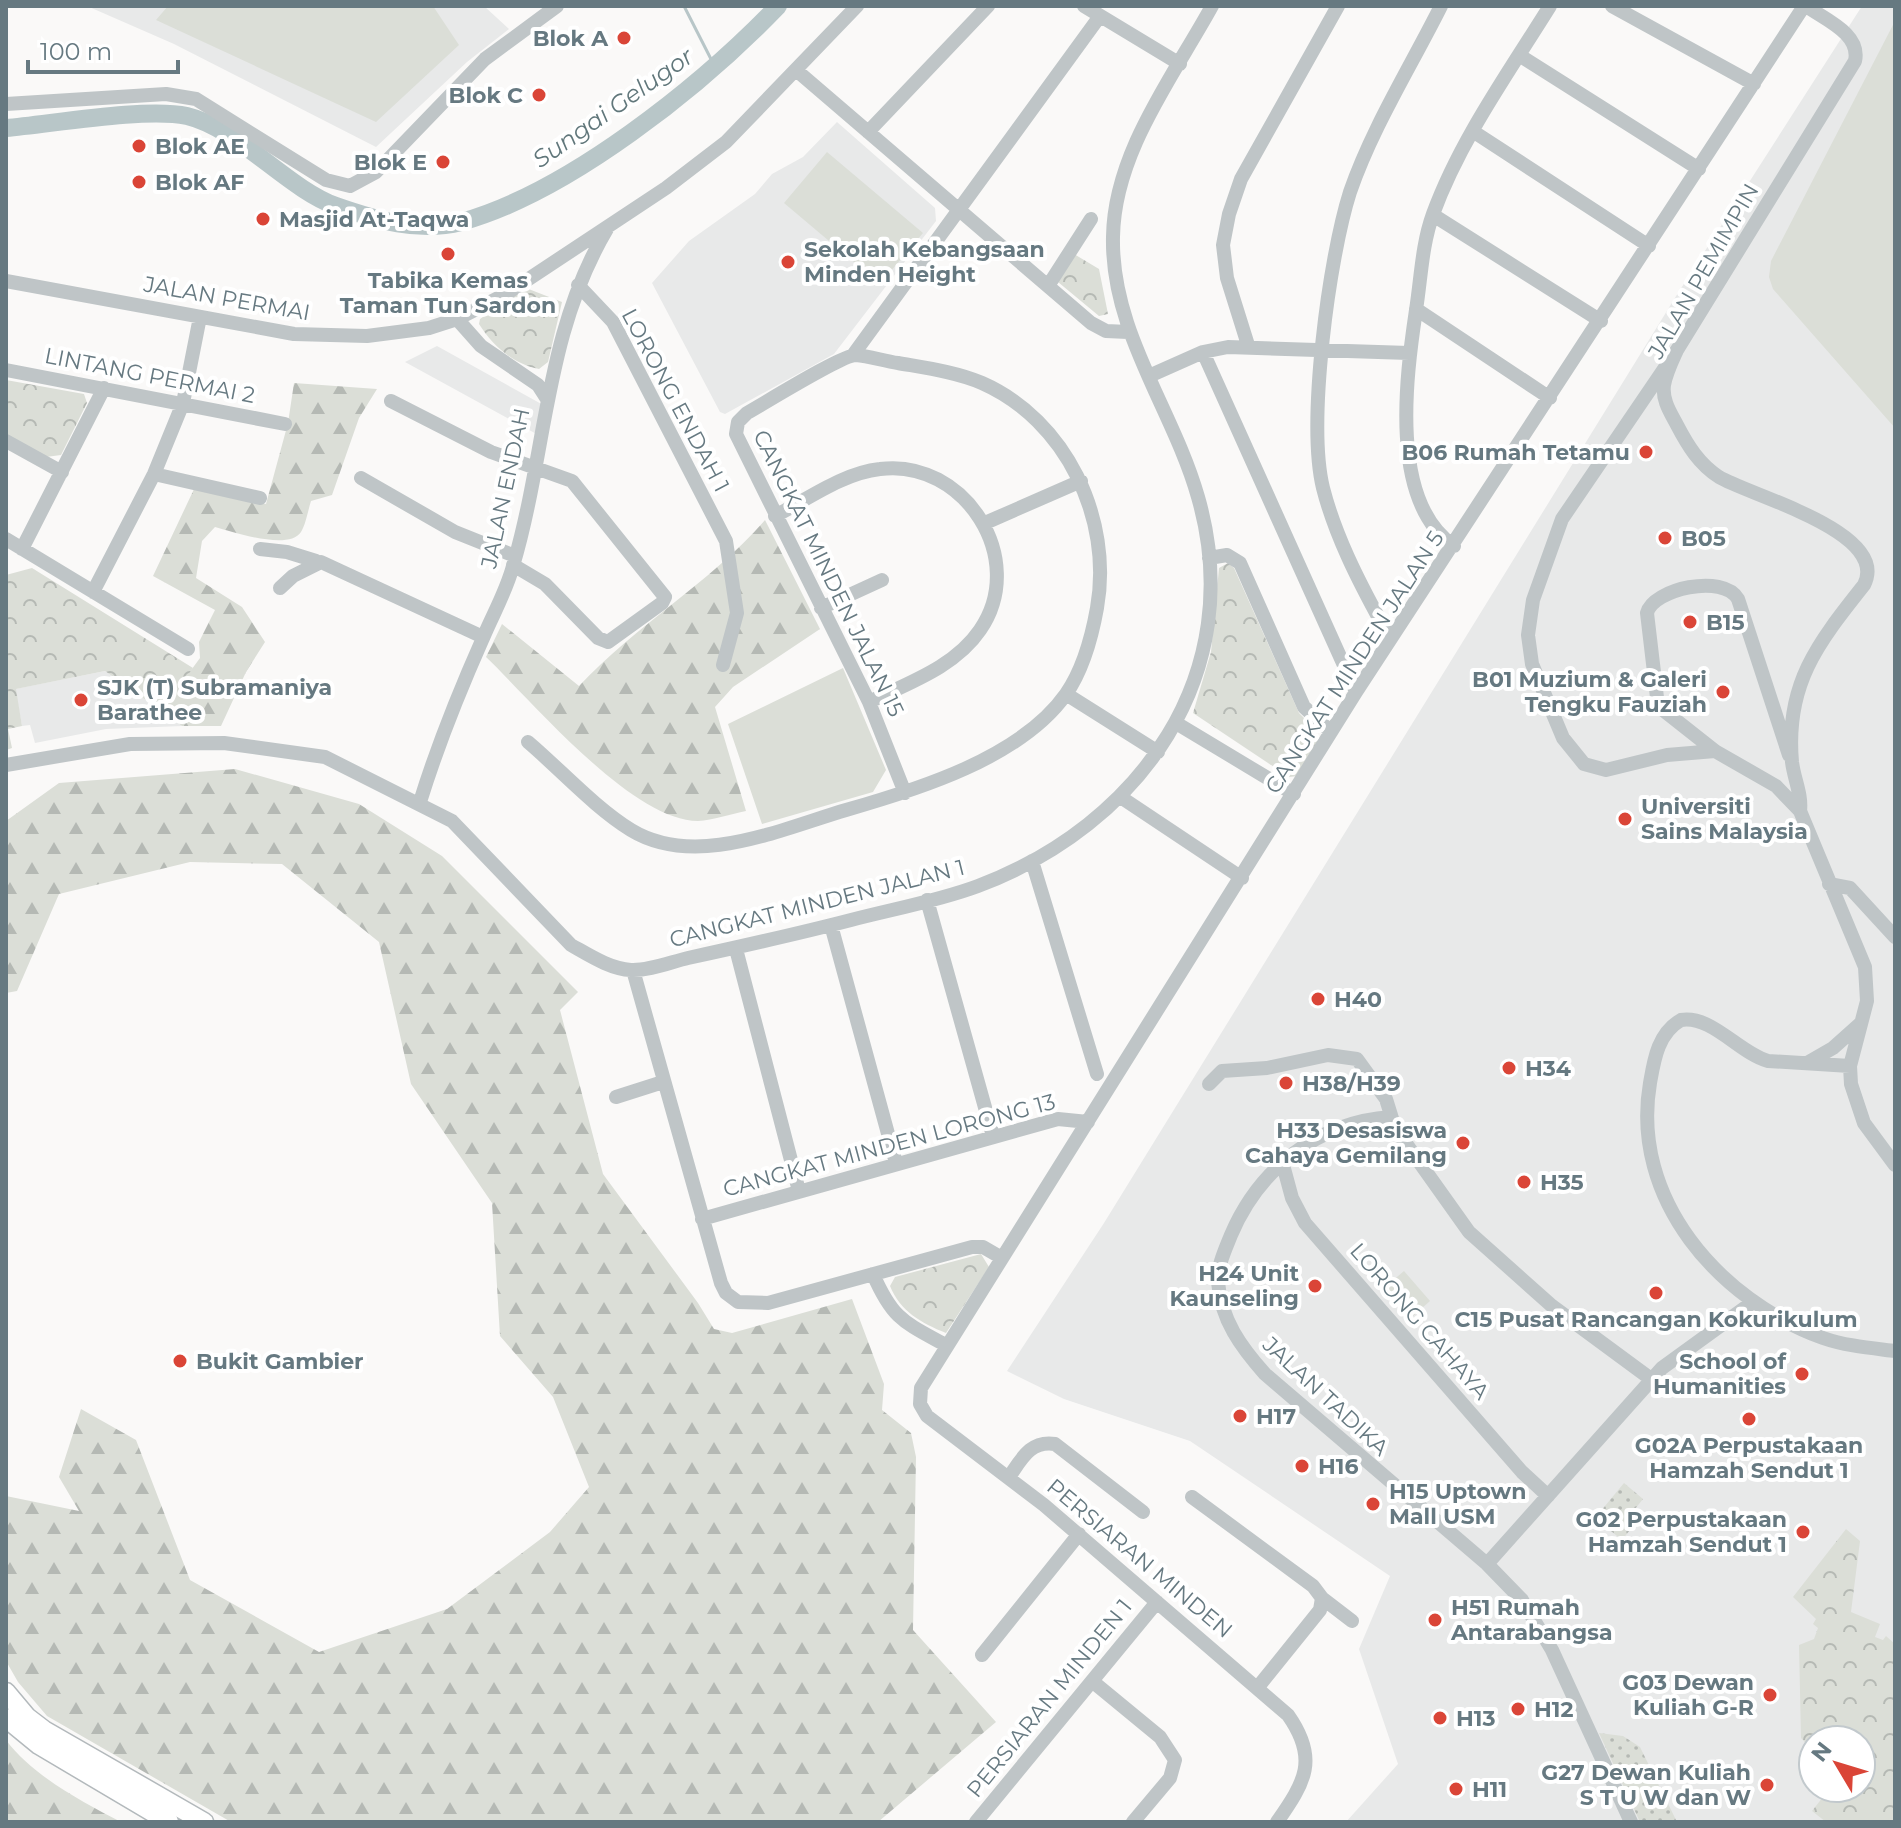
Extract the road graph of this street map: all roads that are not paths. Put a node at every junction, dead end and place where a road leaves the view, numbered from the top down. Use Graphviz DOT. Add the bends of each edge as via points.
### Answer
graph roads {
  1 [pos="557,6"];
  2 [pos="857,6"];
  3 [pos="988,6"];
  4 [pos="1084,6"];
  5 [pos="1212,6"];
  6 [pos="1338,6"];
  7 [pos="1441,6"];
  8 [pos="1550,6"];
  9 [pos="1612,6"];
  10 [pos="1805,6"];
  11 [pos="1100,16"];
  12 [pos="1519,55"];
  13 [pos="1180,64"];
  14 [pos="796,70"];
  15 [pos="1754,84"];
  16 [pos="6,104"];
  17 [pos="868,132"];
  18 [pos="1474,132"];
  19 [pos="1699,169"];
  20 [pos="959,210"];
  21 [pos="1433,215"];
  22 [pos="1091,219"];
  23 [pos="609,225"];
  24 [pos="1649,246"];
  25 [pos="567,254"];
  26 [pos="585,269"];
  27 [pos="6,281"];
  28 [pos="578,285"];
  29 [pos="1048,286"];
  30 [pos="1416,309"];
  31 [pos="200,317"];
  32 [pos="457,319"];
  33 [pos="1601,321"];
  34 [pos="1128,332"];
  35 [pos="1248,345"];
  36 [pos="1324,347"];
  37 [pos="1677,350"];
  38 [pos="1203,352"];
  39 [pos="1409,353"];
  40 [pos="853,355"];
  41 [pos="6,370"];
  42 [pos="551,372"];
  43 [pos="1149,376"];
  44 [pos="530,378"];
  45 [pos="104,388"];
  46 [pos="1550,398"];
  47 [pos="547,399"];
  48 [pos="391,401"];
  49 [pos="183,403"];
  50 [pos="1668,409"];
  51 [pos="1636,410"];
  52 [pos="285,424"];
  53 [pos="6,441"];
  54 [pos="537,467"];
  55 [pos="62,472"];
  56 [pos="154,474"];
  57 [pos="361,478"];
  58 [pos="1081,481"];
  59 [pos="260,498"];
  60 [pos="775,516"];
  61 [pos="985,523"];
  62 [pos="6,539"];
  63 [pos="1454,546"];
  64 [pos="22,549"];
  65 [pos="260,549"];
  66 [pos="1209,558"];
  67 [pos="316,561"];
  68 [pos="514,561"];
  69 [pos="882,580"];
  70 [pos="280,588"];
  71 [pos="93,592"];
  72 [pos="821,608"];
  73 [pos="1393,635"];
  74 [pos="483,637"];
  75 [pos="188,649"];
  76 [pos="723,665"];
  77 [pos="1356,692"];
  78 [pos="1066,694"];
  79 [pos="869,702"];
  80 [pos="1176,723"];
  81 [pos="1331,732"];
  82 [pos="528,742"];
  83 [pos="1715,751"];
  84 [pos="1158,752"];
  85 [pos="6,765"];
  86 [pos="1793,765"];
  87 [pos="1772,784"];
  88 [pos="905,793"];
  89 [pos="1294,794"];
  90 [pos="1122,798"];
  91 [pos="420,802"];
  92 [pos="1800,811"];
  93 [pos="1032,861"];
  94 [pos="1242,878"];
  95 [pos="1829,884"];
  96 [pos="927,900"];
  97 [pos="831,925"];
  98 [pos="1895,937"];
  99 [pos="736,949"];
  100 [pos="633,970"];
  101 [pos="1861,1023"];
  102 [pos="1805,1064"];
  103 [pos="1850,1066"];
  104 [pos="1097,1074"];
  105 [pos="663,1082"];
  106 [pos="1209,1084"];
  107 [pos="616,1097"];
  108 [pos="1391,1117"];
  109 [pos="1088,1122"];
  110 [pos="993,1136"];
  111 [pos="1282,1161"];
  112 [pos="896,1163"];
  113 [pos="1895,1165"];
  114 [pos="799,1191"];
  115 [pos="702,1219"];
  116 [pos="1002,1258"];
  117 [pos="873,1274"];
  118 [pos="1753,1302"];
  119 [pos="947,1346"];
  120 [pos="1895,1351"];
  121 [pos="1651,1379"];
  122 [pos="1009,1477"];
  123 [pos="1548,1496"];
  124 [pos="1192,1497"];
  125 [pos="1143,1512"];
  126 [pos="1079,1534"];
  127 [pos="1487,1564"];
  128 [pos="1322,1598"];
  129 [pos="1157,1602"];
  130 [pos="1352,1621"];
  131 [pos="982,1655"];
  132 [pos="1092,1681"];
  133 [pos="1258,1687"];
  134 [pos="6,1692"];
  135 [pos="6,1718"];
  136 [pos="169,1822"];
  137 [pos="204,1822"];
  138 [pos="976,1822"];
  139 [pos="1133,1822"];
  140 [pos="1277,1822"];
  141 [pos="1631,1822"];
  1 -- 16 [label="street" via="485,59 376,172 350,186 326,180 196,99 166,94"];
  2 -- 14 [label="street, JALAN PERMAI"];
  3 -- 17 [label="street"];
  4 -- 11 [label="street"];
  5 -- 13 [label="street, CANGKAT MINDEN JALAN 1"];
  6 -- 35 [label="street" via="1241,179 1229,214 1223,245 1227,278"];
  7 -- 36 [label="street" via="1351,191 1332,274"];
  8 -- 12 [label="street"];
  9 -- 15 [label="street"];
  10 -- 15 [label="street, CANGKAT MINDEN JALAN 5"];
  10 -- 37 [label="street, JALAN PEMIMPIN" via="1845,33 1856,46 1855,61"];
  11 -- 13 [label="street"];
  11 -- 20 [label="street"];
  12 -- 18 [label="street"];
  12 -- 19 [label="street"];
  13 -- 34 [label="street, CANGKAT MINDEN JALAN 1" via="1125,166 1116,201 1114,260"];
  14 -- 17 [label="street"];
  14 -- 23 [label="street, JALAN PERMAI" via="726,142"];
  15 -- 19 [label="street, CANGKAT MINDEN JALAN 5"];
  17 -- 20 [label="street"];
  18 -- 21 [label="street"];
  18 -- 24 [label="street"];
  19 -- 24 [label="street, CANGKAT MINDEN JALAN 5"];
  20 -- 29 [label="street"];
  20 -- 40 [label="street"];
  21 -- 30 [label="street"];
  21 -- 33 [label="street"];
  22 -- 29 [label="street"];
  23 -- 25 [label="street, JALAN PERMAI"];
  23 -- 26 [label="street, JALAN ENDAH"];
  24 -- 33 [label="street, CANGKAT MINDEN JALAN 5"];
  25 -- 26 [label="street" via="580,258"];
  25 -- 32 [label="street, JALAN PERMAI"];
  26 -- 28 [label="street, JALAN ENDAH"];
  27 -- 31 [label="street, JALAN PERMAI"];
  28 -- 42 [label="street, JALAN ENDAH"];
  28 -- 76 [label="street, LORONG ENDAH 1" via="613,322 726,541 737,613"];
  29 -- 34 [label="street" via="1100,329"];
  30 -- 39 [label="street"];
  30 -- 46 [label="street"];
  31 -- 32 [label="street, JALAN PERMAI" via="335,336 410,333"];
  31 -- 49 [label="street"];
  32 -- 44 [label="street" via="481,346"];
  33 -- 46 [label="street, CANGKAT MINDEN JALAN 5"];
  34 -- 43 [label="street, CANGKAT MINDEN JALAN 1"];
  35 -- 36 [label="street"];
  35 -- 38 [label="street"];
  36 -- 39 [label="street"];
  36 -- 73 [label="street" via="1317,423 1323,488 1365,592"];
  37 -- 50 [label="street, JALAN PEMIMPIN" via="1664,387"];
  37 -- 51 [label="street"];
  38 -- 43 [label="street"];
  38 -- 77 [label="street"];
  39 -- 63 [label="street" via="1407,439 1415,484 1433,526"];
  40 -- 58 [label="street" via="982,383 1049,432"];
  40 -- 60 [label="street, CANGKAT MINDEN JALAN 15" via="738,422 738,441"];
  41 -- 45 [label="street, LINTANG PERMAI 2"];
  42 -- 44 [label="street"];
  42 -- 47 [label="street, JALAN ENDAH"];
  43 -- 66 [label="street, CANGKAT MINDEN JALAN 1" via="1199,498"];
  44 -- 47 [label="street"];
  45 -- 49 [label="street, LINTANG PERMAI 2"];
  45 -- 55 [label="street"];
  46 -- 63 [label="street, CANGKAT MINDEN JALAN 5"];
  47 -- 54 [label="street, JALAN ENDAH"];
  48 -- 54 [label="street" via="491,452"];
  49 -- 52 [label="street, LINTANG PERMAI 2"];
  49 -- 56 [label="street"];
  50 -- 51 [label="street"];
  50 -- 86 [label="street" via="1704,466 1815,517 1867,562 1864,585 1800,678 1792,721"];
  51 -- 83 [label="street" via="1562,519 1545,560 1528,635 1532,664 1563,738 1584,764 1606,770 1667,755"];
  53 -- 55 [label="street"];
  54 -- 68 [label="street, JALAN ENDAH"];
  54 -- 68 [label="street" via="572,481 664,593 662,603 608,642"];
  55 -- 64 [label="street"];
  56 -- 59 [label="street"];
  56 -- 71 [label="street"];
  57 -- 68 [label="street"];
  58 -- 61 [label="street"];
  58 -- 78 [label="street" via="1096,529 1101,590 1088,645"];
  60 -- 61 [label="street" via="854,474 903,467 951,488"];
  60 -- 72 [label="street, CANGKAT MINDEN JALAN 15"];
  61 -- 79 [label="street" via="998,581 982,628 943,665"];
  62 -- 64 [label="street"];
  63 -- 73 [label="street, CANGKAT MINDEN JALAN 5"];
  64 -- 71 [label="street"];
  65 -- 67 [label="street"];
  66 -- 80 [label="street, CANGKAT MINDEN JALAN 1" via="1200,658"];
  66 -- 81 [label="street" via="1227,555 1240,563 1304,707"];
  67 -- 70 [label="street"];
  67 -- 74 [label="street"];
  68 -- 74 [label="street, JALAN ENDAH"];
  69 -- 72 [label="street"];
  71 -- 75 [label="street"];
  72 -- 79 [label="street, CANGKAT MINDEN JALAN 15"];
  73 -- 77 [label="street, CANGKAT MINDEN JALAN 5"];
  74 -- 91 [label="street, JALAN ENDAH"];
  77 -- 81 [label="street, CANGKAT MINDEN JALAN 5"];
  78 -- 84 [label="street"];
  78 -- 88 [label="street" via="995,754"];
  79 -- 88 [label="street, CANGKAT MINDEN JALAN 15"];
  80 -- 84 [label="street, CANGKAT MINDEN JALAN 1"];
  80 -- 89 [label="street"];
  81 -- 89 [label="street, CANGKAT MINDEN JALAN 5"];
  82 -- 88 [label="street" via="631,830 690,847 742,840"];
  83 -- 86 [label="street" via="1656,701 1647,613 1654,600 1714,583 1738,599"];
  83 -- 87 [label="street"];
  84 -- 90 [label="street, CANGKAT MINDEN JALAN 1"];
  85 -- 91 [label="street, CANGKAT MINDEN JALAN 1" via="130,744 228,743 325,757"];
  86 -- 87 [label="street" via="1786,780"];
  86 -- 92 [label="street"];
  87 -- 92 [label="street"];
  89 -- 94 [label="street, CANGKAT MINDEN JALAN 5"];
  90 -- 93 [label="street, CANGKAT MINDEN JALAN 1" via="1080,833"];
  90 -- 94 [label="street"];
  91 -- 100 [label="street, CANGKAT MINDEN JALAN 1" via="452,821 571,945 595,959"];
  92 -- 95 [label="street"];
  93 -- 96 [label="street, CANGKAT MINDEN JALAN 1" via="977,887"];
  93 -- 104 [label="street"];
  94 -- 109 [label="street, CANGKAT MINDEN JALAN 5"];
  95 -- 98 [label="street" via="1850,888"];
  95 -- 101 [label="street" via="1865,967 1868,989"];
  96 -- 97 [label="street, CANGKAT MINDEN JALAN 1"];
  96 -- 110 [label="street"];
  97 -- 99 [label="street, CANGKAT MINDEN JALAN 1"];
  97 -- 112 [label="street"];
  99 -- 100 [label="street, CANGKAT MINDEN JALAN 1"];
  99 -- 114 [label="street"];
  100 -- 105 [label="street"];
  101 -- 102 [label="street"];
  101 -- 103 [label="street"];
  102 -- 103 [label="street"];
  102 -- 118 [label="street" via="1757,1058 1689,1019 1672,1025 1654,1059 1646,1125 1657,1184 1703,1255"];
  103 -- 113 [label="street" via="1854,1100 1864,1123"];
  105 -- 107 [label="street"];
  105 -- 115 [label="street"];
  106 -- 108 [label="street" via="1222,1071 1350,1055 1386,1099"];
  108 -- 111 [label="street, JALAN TADIKA" via="1346,1125"];
  108 -- 121 [label="street" via="1469,1232 1562,1314"];
  109 -- 110 [label="street, CANGKAT MINDEN LORONG 13" via="1058,1119"];
  109 -- 116 [label="street, CANGKAT MINDEN JALAN 5"];
  110 -- 112 [label="street, CANGKAT MINDEN LORONG 13"];
  111 -- 123 [label="street, LORONG CAHAYA" via="1305,1223"];
  111 -- 127 [label="street, JALAN TADIKA" via="1249,1200 1219,1269 1226,1316 1238,1343 1297,1404"];
  112 -- 114 [label="street, CANGKAT MINDEN LORONG 13"];
  114 -- 115 [label="street, CANGKAT MINDEN LORONG 13"];
  115 -- 117 [label="street" via="721,1283 738,1302 768,1303"];
  116 -- 117 [label="street" via="972,1247"];
  116 -- 119 [label="street, CANGKAT MINDEN JALAN 5"];
  117 -- 119 [label="street" via="897,1317"];
  118 -- 120 [label="street" via="1827,1339"];
  118 -- 121 [label="street"];
  119 -- 122 [label="street, PERSIARAN MINDEN" via="921,1388 921,1408"];
  121 -- 123 [label="street"];
  122 -- 125 [label="street" via="1032,1447 1055,1444"];
  122 -- 126 [label="street, PERSIARAN MINDEN"];
  123 -- 127 [label="street"];
  124 -- 128 [label="street"];
  126 -- 129 [label="street, PERSIARAN MINDEN"];
  126 -- 131 [label="street"];
  127 -- 141 [label="street, JALAN TADIKA" via="1539,1624"];
  128 -- 130 [label="street"];
  128 -- 133 [label="street" via="1320,1610"];
  129 -- 132 [label="street, PERSIARAN MINDEN 1"];
  129 -- 133 [label="street, PERSIARAN MINDEN"];
  132 -- 138 [label="street, PERSIARAN MINDEN 1"];
  132 -- 139 [label="street" via="1167,1744 1175,1760 1170,1778"];
  133 -- 140 [label="street, PERSIARAN MINDEN" via="1288,1715 1306,1755 1305,1777"];
  134 -- 137 [label="main road" via="44,1730"];
  135 -- 136 [label="main road" via="39,1745"];
}
